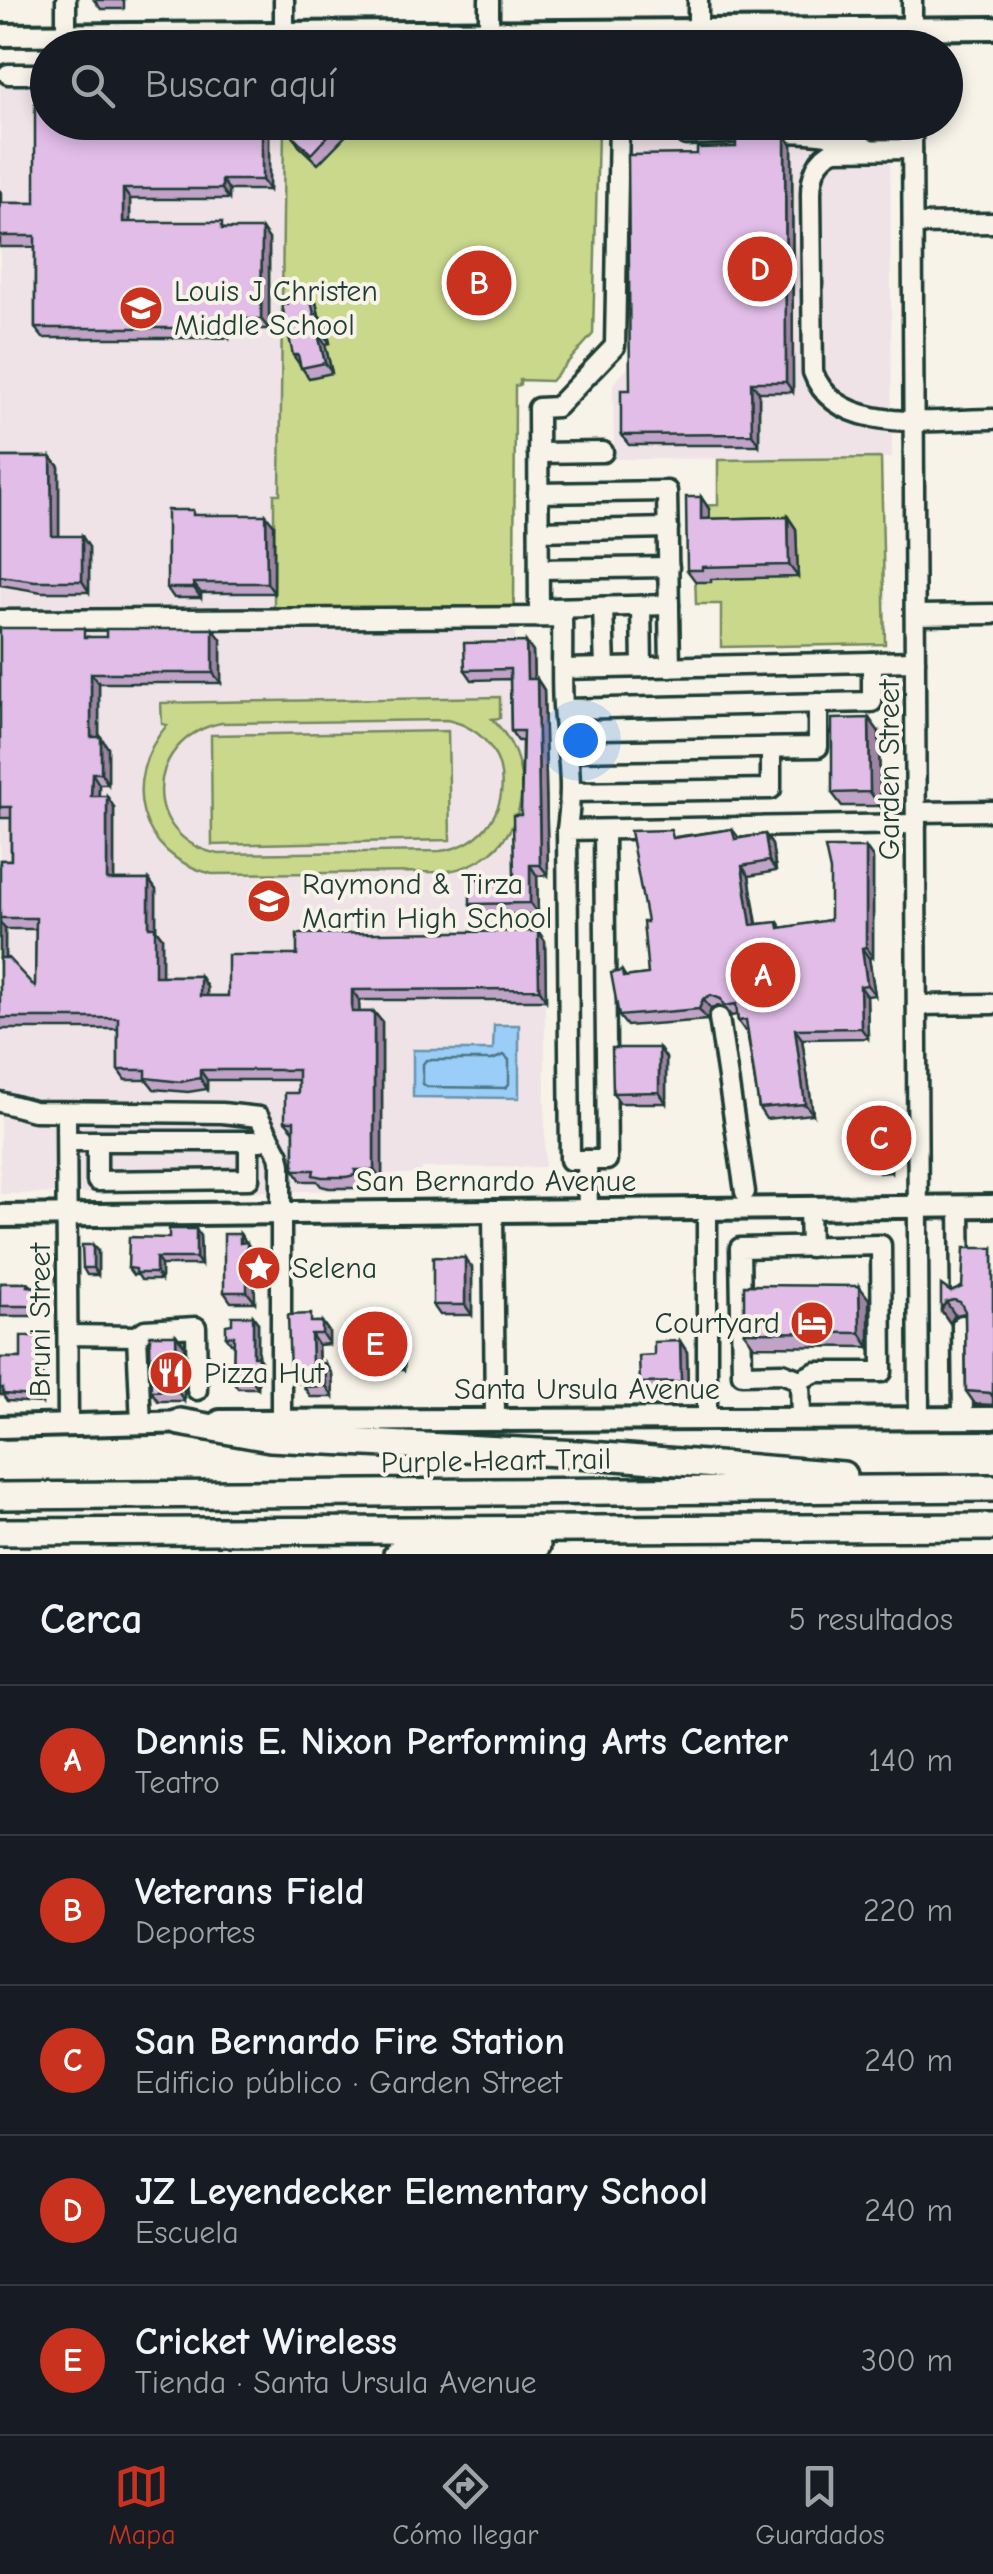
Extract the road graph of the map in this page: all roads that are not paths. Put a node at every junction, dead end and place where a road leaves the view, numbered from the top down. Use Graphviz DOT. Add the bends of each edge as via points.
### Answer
graph roads {
  1 [pos="66,0"];
  2 [pos="284,0"];
  3 [pos="489,0"];
  4 [pos="698,0"];
  5 [pos="912,0"];
  6 [pos="993,28"];
  7 [pos="66,30"];
  8 [pos="282,30"];
  9 [pos="490,30"];
  10 [pos="698,30"];
  11 [pos="912,30"];
  12 [pos="963,32"];
  13 [pos="0,35"];
  14 [pos="30,38"];
  15 [pos="8,74"];
  16 [pos="30,74"];
  17 [pos="619,140"];
  18 [pos="856,140"];
  19 [pos="912,140"];
  20 [pos="912,149"];
  21 [pos="870,150"];
  22 [pos="993,223"];
  23 [pos="913,224"];
  24 [pos="993,419"];
  25 [pos="914,420"];
  26 [pos="603,452"];
  27 [pos="538,453"];
  28 [pos="538,493"];
  29 [pos="668,528"];
  30 [pos="538,531"];
  31 [pos="668,567"];
  32 [pos="539,569"];
  33 [pos="641,606"];
  34 [pos="669,606"];
  35 [pos="603,607"];
  36 [pos="539,612"];
  37 [pos="993,614"];
  38 [pos="915,615"];
  39 [pos="0,620"];
  40 [pos="915,661"];
  41 [pos="872,662"];
  42 [pos="670,667"];
  43 [pos="604,668"];
  44 [pos="642,668"];
  45 [pos="564,669"];
  46 [pos="818,703"];
  47 [pos="565,709"];
  48 [pos="770,748"];
  49 [pos="569,751"];
  50 [pos="571,792"];
  51 [pos="993,811"];
  52 [pos="916,818"];
  53 [pos="567,830"];
  54 [pos="604,830"];
  55 [pos="993,1004"];
  56 [pos="918,1005"];
  57 [pos="719,1018"];
  58 [pos="0,1102"];
  59 [pos="66,1112"];
  60 [pos="67,1141"];
  61 [pos="97,1141"];
  62 [pos="250,1141"];
  63 [pos="272,1141"];
  64 [pos="588,1160"];
  65 [pos="746,1192"];
  66 [pos="960,1206"];
  67 [pos="993,1206"];
  68 [pos="918,1207"];
  69 [pos="809,1208"];
  70 [pos="707,1209"];
  71 [pos="588,1210"];
  72 [pos="493,1211"];
  73 [pos="281,1212"];
  74 [pos="67,1214"];
  75 [pos="0,1216"];
  76 [pos="810,1247"];
  77 [pos="962,1294"];
  78 [pos="707,1314"];
  79 [pos="741,1314"];
  80 [pos="962,1324"];
  81 [pos="68,1335"];
  82 [pos="138,1336"];
  83 [pos="800,1380"];
  84 [pos="197,1390"];
  85 [pos="495,1418"];
  86 [pos="919,1418"];
  87 [pos="963,1418"];
  88 [pos="993,1418"];
  89 [pos="801,1419"];
  90 [pos="282,1420"];
  91 [pos="707,1420"];
  92 [pos="180,1422"];
  93 [pos="140,1424"];
  94 [pos="68,1426"];
  95 [pos="0,1427"];
  96 [pos="993,1487"];
  97 [pos="0,1496"];
  98 [pos="993,1527"];
  99 [pos="741,1530"];
  100 [pos="0,1532"];
  101 [pos="397,1554"];
  1 -- 7 [label="street"];
  2 -- 8 [label="street"];
  3 -- 9 [label="street"];
  4 -- 10 [label="street"];
  5 -- 11 [label="street"];
  6 -- 12 [label="main road"];
  13 -- 14 [label="main road"];
  15 -- 16 [label="street"];
  17 -- 27 [label="street" via="615,346 557,407 538,408"];
  18 -- 21 [label="street"];
  19 -- 20 [label="street, Garden Street"];
  20 -- 21 [label="street"];
  20 -- 23 [label="street, Garden Street"];
  21 -- 25 [label="street" via="828,153 813,176 813,372 824,391 860,416"];
  22 -- 23 [label="street"];
  23 -- 25 [label="street, Garden Street"];
  24 -- 25 [label="street"];
  25 -- 38 [label="street, Garden Street"];
  26 -- 27 [label="street"];
  27 -- 28 [label="street"];
  28 -- 29 [label="street" via="667,491"];
  28 -- 30 [label="street"];
  29 -- 30 [label="street"];
  29 -- 31 [label="street"];
  30 -- 32 [label="street"];
  31 -- 32 [label="street"];
  31 -- 34 [label="street"];
  32 -- 36 [label="street"];
  33 -- 34 [label="street"];
  33 -- 35 [label="street"];
  33 -- 44 [label="street"];
  34 -- 42 [label="street"];
  35 -- 36 [label="street"];
  35 -- 43 [label="street"];
  36 -- 39 [label="street"];
  36 -- 45 [label="street" via="562,617"];
  37 -- 38 [label="street"];
  38 -- 40 [label="street, Garden Street"];
  40 -- 41 [label="street"];
  40 -- 52 [label="street, Garden Street"];
  41 -- 42 [label="street"];
  41 -- 46 [label="street" via="872,702"];
  42 -- 44 [label="street"];
  43 -- 44 [label="street"];
  43 -- 45 [label="street"];
  45 -- 47 [label="street"];
  46 -- 47 [label="street"];
  46 -- 48 [label="street" via="818,746"];
  47 -- 49 [label="street"];
  48 -- 49 [label="street"];
  48 -- 50 [label="street" via="771,788"];
  49 -- 50 [label="street"];
  50 -- 53 [label="street"];
  51 -- 52 [label="street"];
  52 -- 54 [label="street"];
  52 -- 56 [label="street, Garden Street"];
  53 -- 54 [label="street"];
  53 -- 64 [label="street" via="570,1160"];
  54 -- 64 [label="street" via="607,1160"];
  55 -- 56 [label="street"];
  56 -- 68 [label="street, Garden Street"];
  57 -- 65 [label="street"];
  58 -- 59 [label="street"];
  59 -- 60 [label="street, Bruni Street"];
  59 -- 63 [label="street" via="245,1113 259,1117"];
  60 -- 61 [label="street"];
  60 -- 74 [label="street, Bruni Street"];
  61 -- 62 [label="street"];
  61 -- 62 [label="street" via="97,1181 250,1179"];
  62 -- 63 [label="street"];
  63 -- 73 [label="street" via="281,1164"];
  64 -- 71 [label="street"];
  66 -- 67 [label="main road, San Bernardo Avenue"];
  66 -- 68 [label="main road, San Bernardo Avenue"];
  66 -- 77 [label="street"];
  68 -- 69 [label="main road, San Bernardo Avenue"];
  68 -- 86 [label="street, Garden Street"];
  69 -- 70 [label="main road, San Bernardo Avenue"];
  69 -- 76 [label="street"];
  70 -- 71 [label="main road, San Bernardo Avenue"];
  70 -- 78 [label="street"];
  71 -- 72 [label="main road, San Bernardo Avenue"];
  72 -- 73 [label="main road, San Bernardo Avenue"];
  72 -- 85 [label="street"];
  73 -- 74 [label="main road, San Bernardo Avenue"];
  73 -- 90 [label="street"];
  74 -- 75 [label="main road, San Bernardo Avenue"];
  74 -- 81 [label="street, Bruni Street"];
  76 -- 79 [label="street" via="740,1248"];
  76 -- 83 [label="street" via="880,1246 882,1372 816,1372"];
  78 -- 79 [label="street"];
  78 -- 91 [label="street"];
  79 -- 83 [label="street" via="742,1374 782,1373"];
  80 -- 87 [label="street"];
  81 -- 82 [label="street"];
  81 -- 94 [label="street, Bruni Street"];
  82 -- 84 [label="street" via="196,1327"];
  82 -- 93 [label="street"];
  83 -- 89 [label="street"];
  85 -- 90 [label="main road, Santa Ursula Avenue"];
  85 -- 91 [label="main road, Santa Ursula Avenue"];
  86 -- 87 [label="main road, Santa Ursula Avenue"];
  86 -- 89 [label="main road, Santa Ursula Avenue"];
  87 -- 88 [label="main road, Santa Ursula Avenue"];
  89 -- 91 [label="main road, Santa Ursula Avenue"];
  90 -- 92 [label="main road, Santa Ursula Avenue"];
  92 -- 93 [label="main road, Santa Ursula Avenue"];
  92 -- 96 [label="highway" via="270,1438"];
  93 -- 94 [label="main road, Santa Ursula Avenue"];
  94 -- 95 [label="main road, Santa Ursula Avenue"];
  96 -- 97 [label="highway, Purple Heart Trail"];
  98 -- 99 [label="highway"];
  99 -- 100 [label="highway"];
  99 -- 101 [label="highway"];
}
